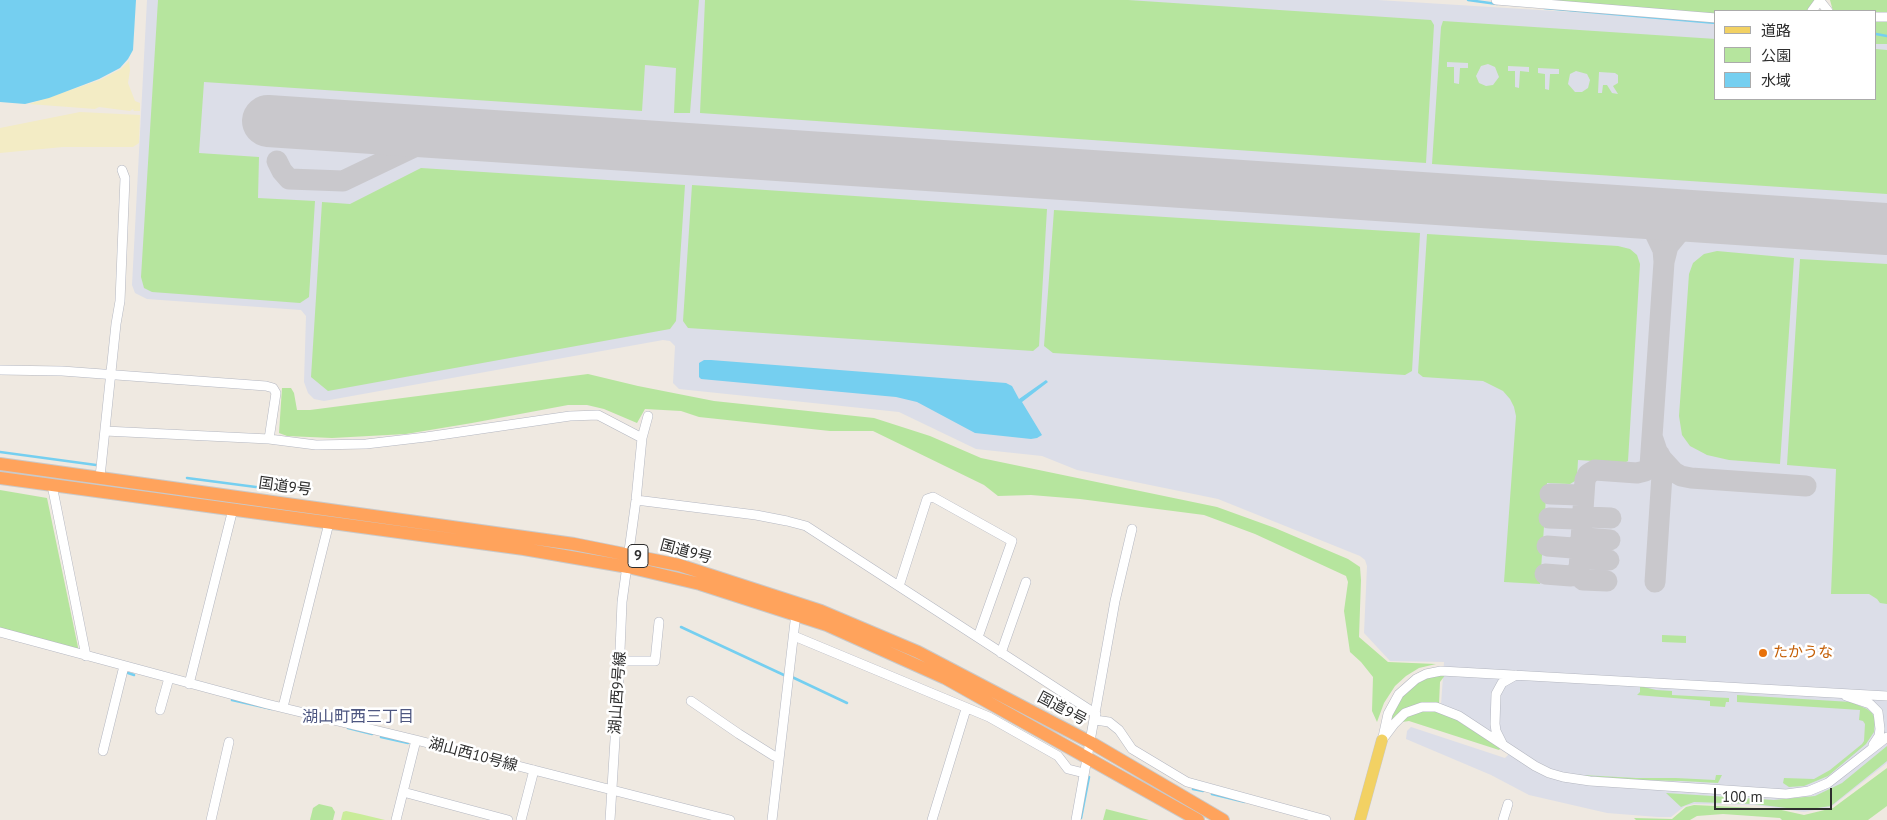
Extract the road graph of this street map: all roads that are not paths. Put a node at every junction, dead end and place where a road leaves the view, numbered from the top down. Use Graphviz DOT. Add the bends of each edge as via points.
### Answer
graph roads {
  1 [pos="1496,0"];
  2 [pos="1714,18"];
  3 [pos="122,170"];
  4 [pos="0,370"];
  5 [pos="111,375"];
  6 [pos="648,416"];
  7 [pos="105,431"];
  8 [pos="269,438"];
  9 [pos="642,438"];
  10 [pos="0,464"];
  11 [pos="100,477"];
  12 [pos="0,478"];
  13 [pos="52,485"];
  14 [pos="636,500"];
  15 [pos="233,510"];
  16 [pos="329,523"];
  17 [pos="1132,529"];
  18 [pos="629,561"];
  19 [pos="1026,582"];
  20 [pos="899,586"];
  21 [pos="796,613"];
  22 [pos="659,622"];
  23 [pos="0,632"];
  24 [pos="794,636"];
  25 [pos="978,637"];
  26 [pos="1001,652"];
  27 [pos="86,656"];
  28 [pos="620,661"];
  29 [pos="124,666"];
  30 [pos="1498,673"];
  31 [pos="1521,674"];
  32 [pos="169,678"];
  33 [pos="189,684"];
  34 [pos="958,684"];
  35 [pos="1819,691"];
  36 [pos="1496,694"];
  37 [pos="1887,696"];
  38 [pos="691,702"];
  39 [pos="950,702"];
  40 [pos="283,707"];
  41 [pos="966,709"];
  42 [pos="160,710"];
  43 [pos="1095,717"];
  44 [pos="1887,737"];
  45 [pos="416,740"];
  46 [pos="1382,740"];
  47 [pos="229,742"];
  48 [pos="1090,742"];
  49 [pos="1504,746"];
  50 [pos="103,751"];
  51 [pos="1868,751"];
  52 [pos="780,757"];
  53 [pos="1087,757"];
  54 [pos="534,770"];
  55 [pos="1084,774"];
  56 [pos="611,790"];
  57 [pos="403,792"];
  58 [pos="1508,804"];
  59 [pos="211,820"];
  60 [pos="396,820"];
  61 [pos="508,820"];
  62 [pos="521,820"];
  63 [pos="610,820"];
  64 [pos="730,820"];
  65 [pos="772,820"];
  66 [pos="932,820"];
  67 [pos="1076,820"];
  68 [pos="1198,820"];
  69 [pos="1223,820"];
  70 [pos="1326,820"];
  71 [pos="1360,820"];
  72 [pos="1504,820"];
  1 -- 2 [label="street"];
  3 -- 5 [label="street" via="125,178 120,301"];
  4 -- 5 [label="street"];
  5 -- 7 [label="street"];
  5 -- 8 [label="street" via="273,388 276,400"];
  6 -- 9 [label="street, 湖山西9号線"];
  7 -- 8 [label="street"];
  7 -- 11 [label="street"];
  8 -- 9 [label="street" via="316,445 366,444 598,415"];
  9 -- 14 [label="street, 湖山西9号線"];
  10 -- 11 [label="highway, 国道9号 / 9"];
  11 -- 18 [label="highway, 国道9号 / 9" via="516,535"];
  12 -- 13 [label="highway, 国道9号 / 9"];
  13 -- 15 [label="highway, 国道9号 / 9"];
  13 -- 27 [label="street"];
  14 -- 18 [label="street, 湖山西9号線"];
  14 -- 20 [label="street" via="764,517 806,526"];
  15 -- 16 [label="highway, 国道9号 / 9"];
  15 -- 33 [label="street"];
  16 -- 18 [label="highway, 国道9号 / 9"];
  16 -- 40 [label="street"];
  17 -- 43 [label="street" via="1115,601"];
  18 -- 21 [label="highway, 国道9号 / 9"];
  18 -- 28 [label="street, 湖山西9号線" via="622,602"];
  18 -- 48 [label="highway, 国道9号 / 9" via="679,565 821,610 918,652"];
  19 -- 26 [label="street"];
  20 -- 25 [label="street"];
  20 -- 25 [label="street" via="927,499 933,497 1012,541"];
  21 -- 24 [label="street"];
  21 -- 34 [label="highway, 国道9号 / 9"];
  22 -- 28 [label="street" via="655,661"];
  23 -- 27 [label="street"];
  24 -- 39 [label="street"];
  24 -- 52 [label="street"];
  25 -- 26 [label="street"];
  26 -- 43 [label="street"];
  27 -- 29 [label="street"];
  28 -- 56 [label="street, 湖山西9号線"];
  29 -- 32 [label="street"];
  29 -- 50 [label="street"];
  30 -- 31 [label="street"];
  30 -- 36 [label="street"];
  30 -- 46 [label="street" via="1441,671 1416,679 1394,702"];
  31 -- 35 [label="street"];
  31 -- 36 [label="street" via="1505,680"];
  32 -- 33 [label="street"];
  32 -- 42 [label="street"];
  33 -- 40 [label="street"];
  34 -- 39 [label="street"];
  34 -- 53 [label="highway, 国道9号 / 9"];
  35 -- 37 [label="street"];
  35 -- 51 [label="street" via="1860,700 1876,710 1880,733"];
  36 -- 49 [label="street" via="1496,731"];
  38 -- 52 [label="street" via="746,739"];
  39 -- 41 [label="street"];
  40 -- 45 [label="street"];
  41 -- 55 [label="street" via="989,717 1058,756 1068,768"];
  41 -- 66 [label="street"];
  43 -- 48 [label="street"];
  43 -- 70 [label="street" via="1119,730 1132,749 1187,782"];
  44 -- 51 [label="street"];
  45 -- 54 [label="street, 湖山西10号線"];
  45 -- 57 [label="street, 湖山西10号線"];
  46 -- 49 [label="street" via="1405,713 1431,706 1452,712"];
  46 -- 71 [label="main road"];
  47 -- 59 [label="street"];
  48 -- 53 [label="street"];
  48 -- 69 [label="highway, 国道9号 / 9"];
  49 -- 51 [label="street" via="1549,773 1563,777 1780,794 1809,791 1833,780"];
  52 -- 65 [label="street"];
  53 -- 55 [label="street"];
  53 -- 68 [label="highway, 国道9号 / 9"];
  54 -- 56 [label="street, 湖山西10号線"];
  54 -- 62 [label="street"];
  55 -- 67 [label="street"];
  56 -- 63 [label="street, 湖山西9号線"];
  56 -- 64 [label="street, 湖山西10号線"];
  57 -- 60 [label="street, 湖山西10号線"];
  57 -- 61 [label="street"];
  58 -- 72 [label="street"];
}
